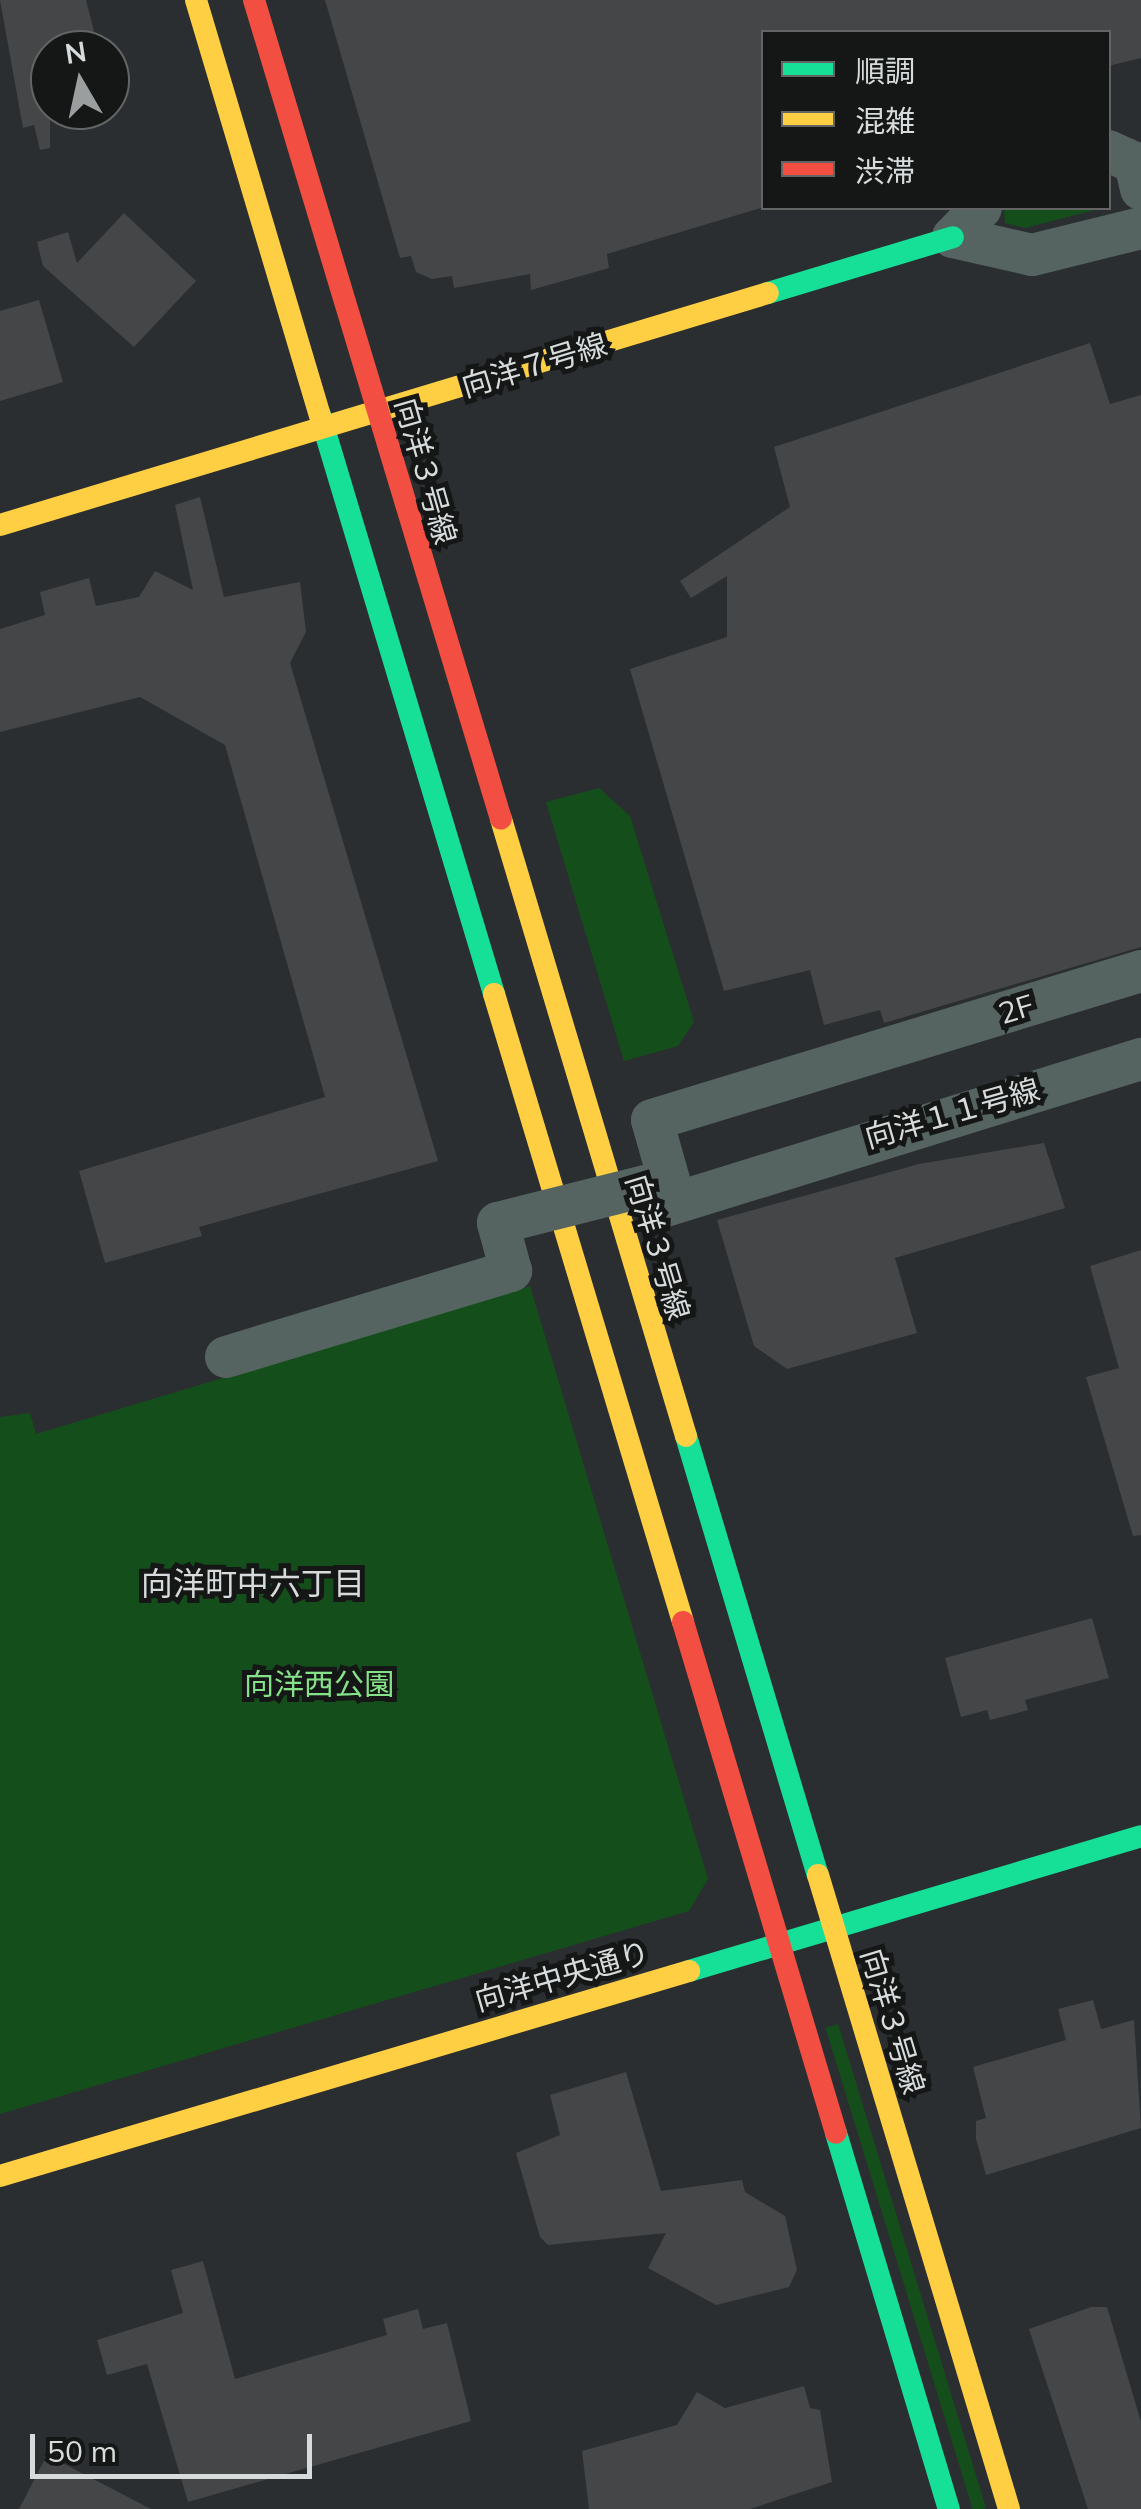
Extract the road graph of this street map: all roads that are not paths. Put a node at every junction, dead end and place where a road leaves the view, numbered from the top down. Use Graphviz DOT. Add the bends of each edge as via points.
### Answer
graph roads {
  1 [pos="196,0"];
  2 [pos="254,0"];
  3 [pos="1111,152"];
  4 [pos="1141,189"];
  5 [pos="967,222"];
  6 [pos="1141,228"];
  7 [pos="376,409"];
  8 [pos="324,424"];
  9 [pos="0,525"];
  10 [pos="1141,971"];
  11 [pos="1141,1060"];
  12 [pos="662,1194"];
  13 [pos="226,1357"];
  14 [pos="1141,1836"];
  15 [pos="832,1929"];
  16 [pos="780,1944"];
  17 [pos="0,2176"];
  18 [pos="949,2509"];
  19 [pos="1009,2509"];
  1 -- 8 [label="street"];
  2 -- 7 [label="street, 向洋３号線"];
  3 -- 4 [label="street" via="1135,164"];
  5 -- 6 [label="street, 向洋７号線" via="1032,255"];
  5 -- 7 [label="street, 向洋７号線"];
  7 -- 8 [label="street, 向洋７号線"];
  7 -- 15 [label="street, 向洋３号線"];
  8 -- 9 [label="street, 向洋７号線"];
  8 -- 16 [label="street"];
  10 -- 12 [label="street, 2F" via="652,1120"];
  11 -- 12 [label="street, 向洋１１号線" via="832,1148 832,1158"];
  12 -- 13 [label="street, 向洋１１号線, bridge" via="498,1222 511,1272"];
  14 -- 15 [label="street, 向洋中央通り"];
  15 -- 16 [label="street, 向洋中央通り"];
  15 -- 19 [label="street, 向洋３号線"];
  16 -- 17 [label="street, 向洋中央通り"];
  16 -- 18 [label="street"];
}
